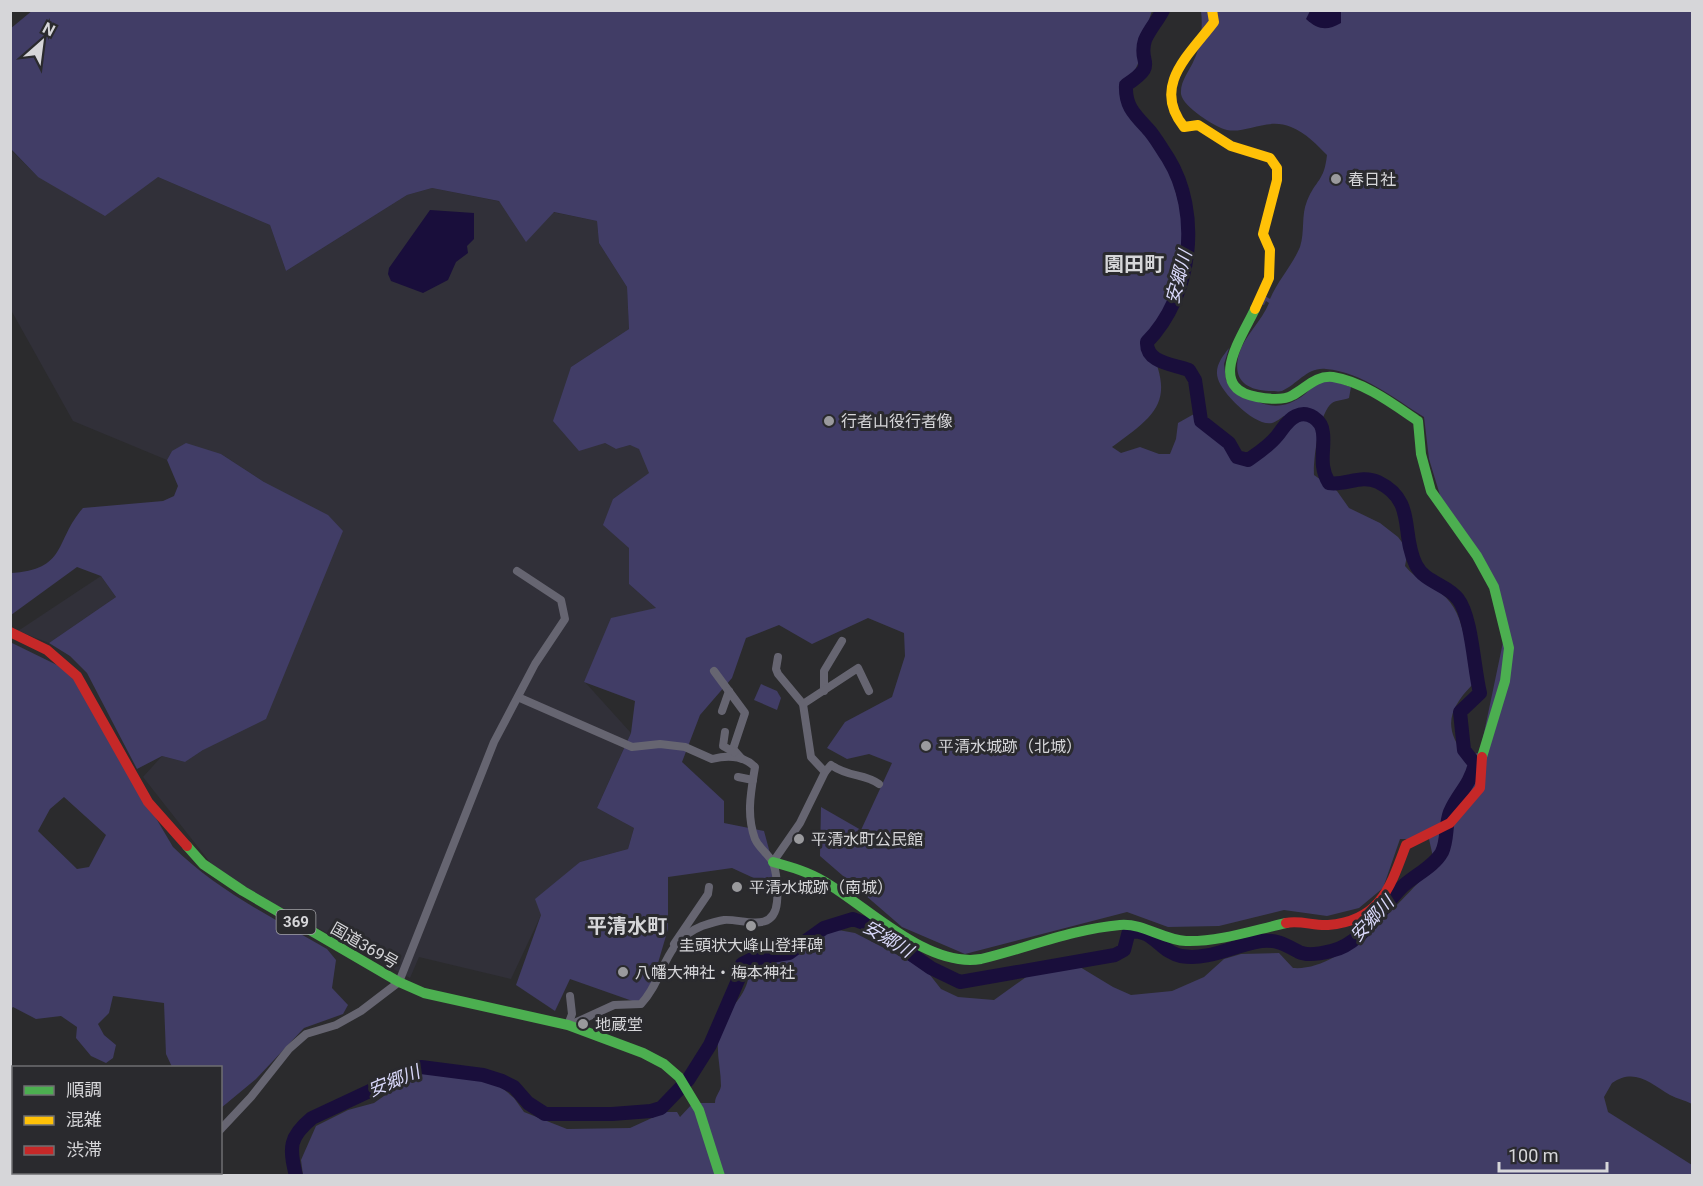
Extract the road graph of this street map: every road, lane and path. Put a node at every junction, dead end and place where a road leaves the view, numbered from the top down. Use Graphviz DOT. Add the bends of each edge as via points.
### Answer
graph roads {
  1 [pos="1212,10"];
  2 [pos="517,571"];
  3 [pos="10,632"];
  4 [pos="842,641"];
  5 [pos="778,657"];
  6 [pos="714,671"];
  7 [pos="729,691"];
  8 [pos="824,691"];
  9 [pos="869,691"];
  10 [pos="520,698"];
  11 [pos="803,704"];
  12 [pos="722,711"];
  13 [pos="725,732"];
  14 [pos="734,752"];
  15 [pos="741,758"];
  16 [pos="825,772"];
  17 [pos="738,777"];
  18 [pos="753,780"];
  19 [pos="879,784"];
  20 [pos="773,862"];
  21 [pos="709,886"];
  22 [pos="672,947"];
  23 [pos="399,982"];
  24 [pos="570,996"];
  25 [pos="568,1025"];
  26 [pos="222,1128"];
  27 [pos="720,1176"];
  1 -- 20 [label="main road" via="1214,22 1173,80 1167,96 1172,116 1184,127 1198,125 1231,146 1270,158 1277,168 1263,234 1270,250 1269,278 1229,361 1230,379 1238,390 1276,400 1292,396 1311,381 1332,377 1377,394 1418,421 1421,454 1431,491 1476,556 1497,597 1509,648 1505,681 1482,756 1479,788 1447,825 1406,845 1388,892 1361,916 1325,926 1290,922 1205,940 1171,939 1144,927 1108,927 968,961 925,947 889,928 828,884 791,865"];
  2 -- 10 [label="street" via="561,600 565,619 535,664"];
  3 -- 23 [label="main road, 国道369号 / 369" via="44,647 77,676 148,802 203,864"];
  4 -- 8 [label="street" via="824,671"];
  5 -- 11 [label="street" via="778,674"];
  6 -- 7 [label="street"];
  7 -- 12 [label="street"];
  7 -- 14 [label="street" via="745,713 734,740"];
  8 -- 9 [label="street" via="858,668"];
  8 -- 11 [label="street"];
  10 -- 15 [label="street" via="632,747 668,745 692,749 712,759"];
  10 -- 23 [label="street" via="494,742"];
  11 -- 16 [label="street" via="811,757"];
  13 -- 14 [label="street" via="723,746"];
  14 -- 15 [label="street"];
  15 -- 18 [label="street" via="754,766"];
  16 -- 19 [label="street" via="831,765 850,776 870,777"];
  16 -- 20 [label="street" via="800,823"];
  17 -- 18 [label="street"];
  18 -- 20 [label="street" via="750,819 756,841"];
  20 -- 22 [label="street" via="777,904 770,918 756,924 725,919 699,927"];
  21 -- 22 [label="street" via="708,894"];
  22 -- 25 [label="street" via="641,1004 614,1005"];
  23 -- 25 [label="main road, 国道369号 / 369" via="424,993"];
  23 -- 26 [label="street" via="336,1025 306,1034"];
  24 -- 25 [label="street" via="572,1014"];
  25 -- 27 [label="main road, 国道369号 / 369" via="643,1053 679,1077 698,1108"];
}
